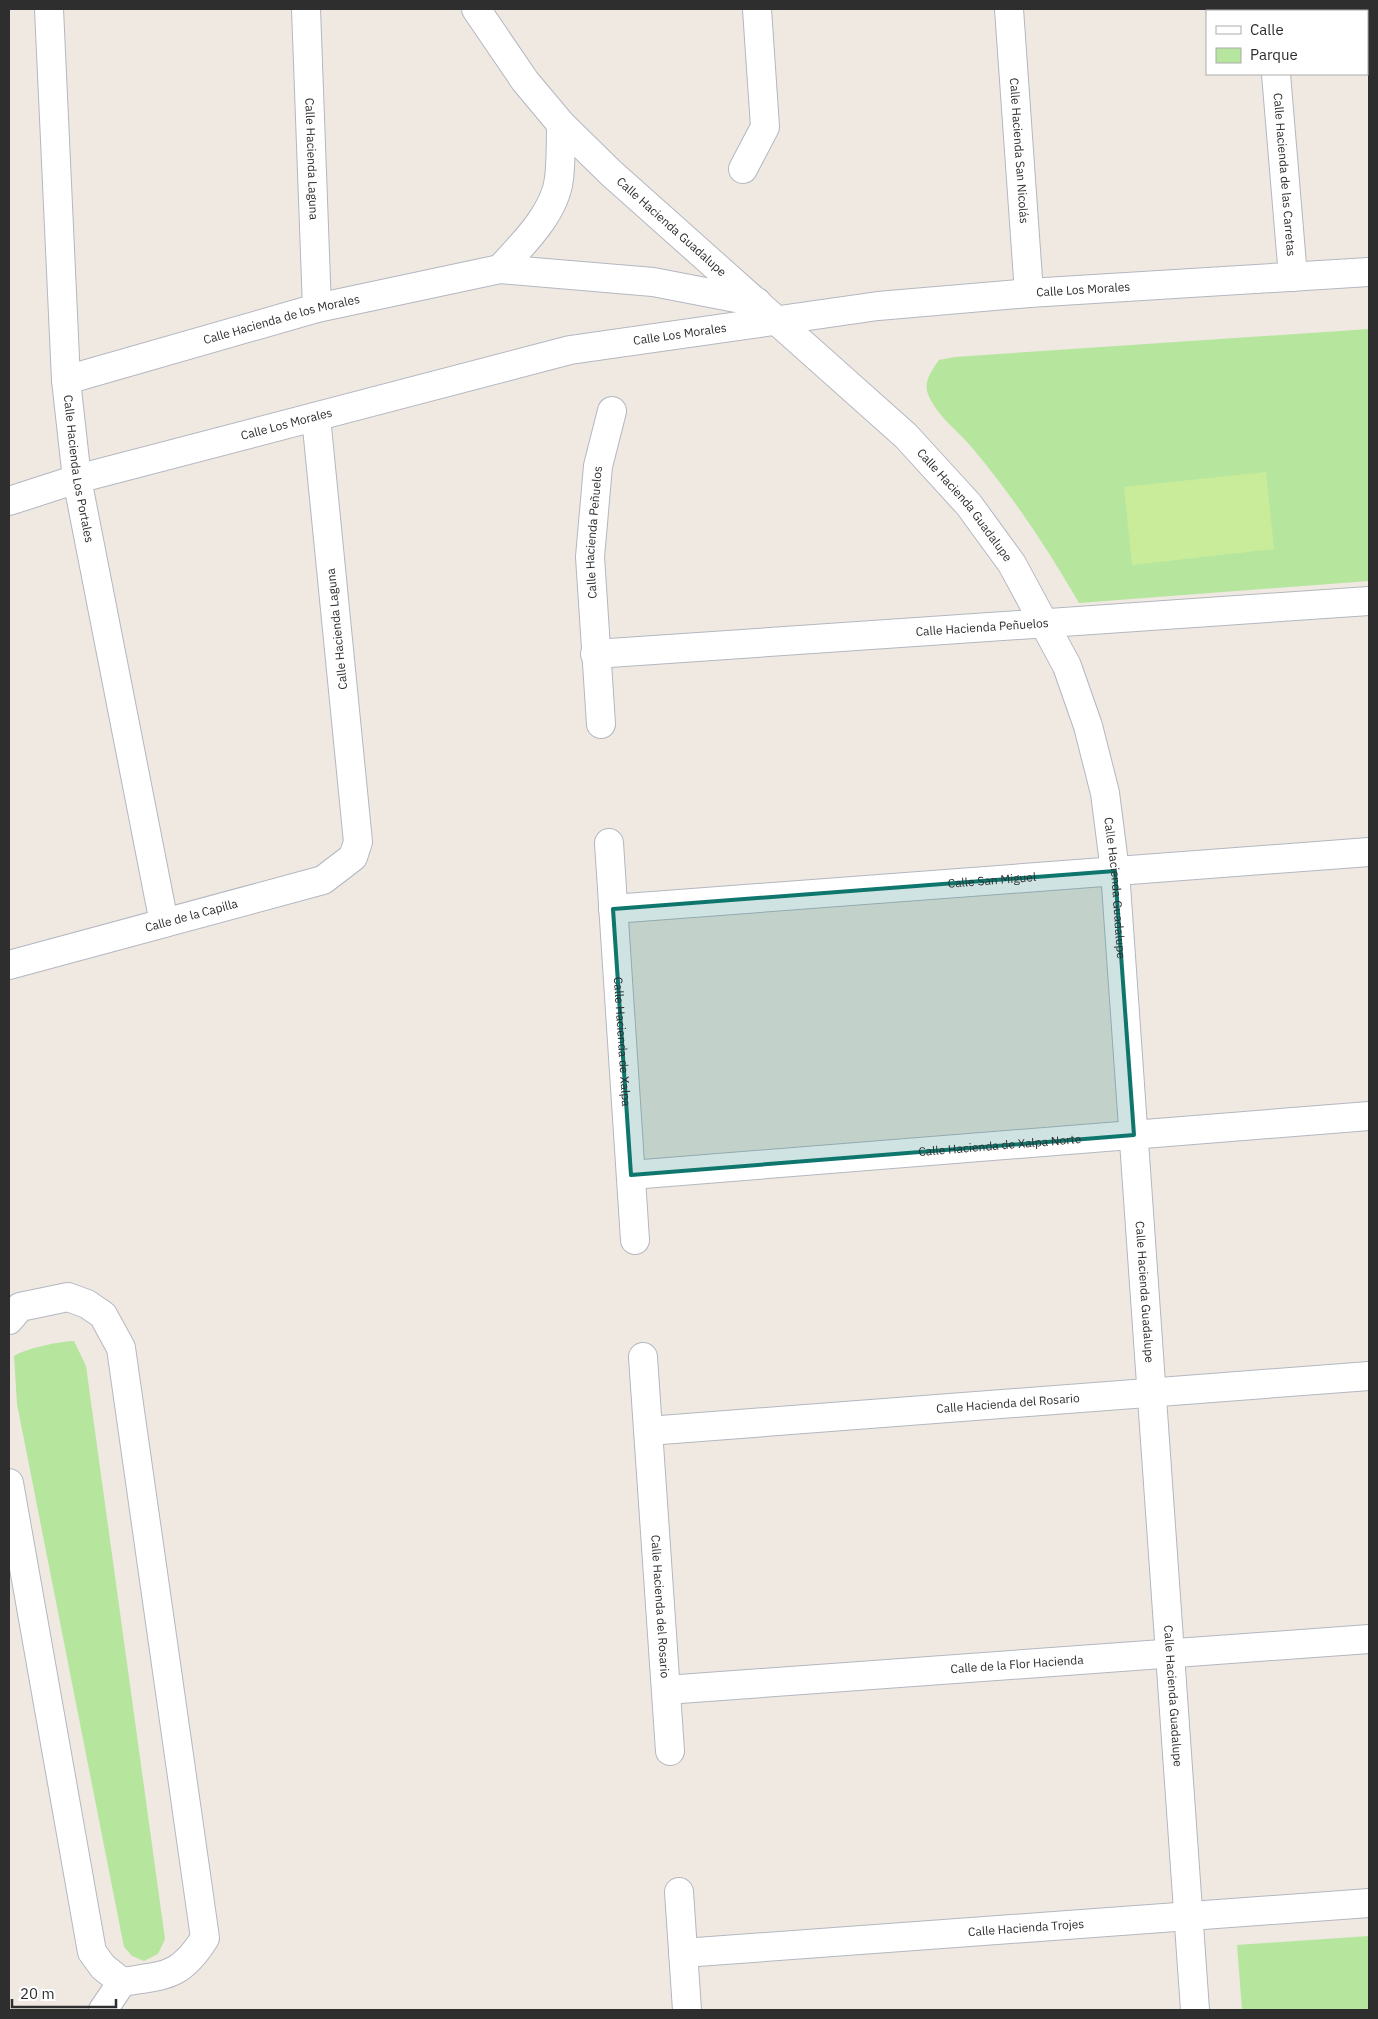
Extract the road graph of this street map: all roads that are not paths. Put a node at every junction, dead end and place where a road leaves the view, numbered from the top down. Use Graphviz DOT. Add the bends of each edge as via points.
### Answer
graph roads {
  1 [pos="49,9"];
  2 [pos="306,9"];
  3 [pos="476,9"];
  4 [pos="757,9"];
  5 [pos="1009,9"];
  6 [pos="1276,75"];
  7 [pos="561,124"];
  8 [pos="743,169"];
  9 [pos="500,269"];
  10 [pos="1369,272"];
  11 [pos="1293,277"];
  12 [pos="1029,293"];
  13 [pos="317,308"];
  14 [pos="768,311"];
  15 [pos="66,380"];
  16 [pos="612,411"];
  17 [pos="316,417"];
  18 [pos="77,479"];
  19 [pos="9,501"];
  20 [pos="1369,601"];
  21 [pos="1044,623"];
  22 [pos="595,654"];
  23 [pos="601,724"];
  24 [pos="358,842"];
  25 [pos="609,842"];
  26 [pos="1369,852"];
  27 [pos="1115,871"];
  28 [pos="613,909"];
  29 [pos="164,923"];
  30 [pos="9,965"];
  31 [pos="1369,1116"];
  32 [pos="1134,1135"];
  33 [pos="631,1174"];
  34 [pos="636,1240"];
  35 [pos="9,1320"];
  36 [pos="643,1357"];
  37 [pos="1369,1376"];
  38 [pos="1151,1392"];
  39 [pos="648,1431"];
  40 [pos="9,1483"];
  41 [pos="1369,1639"];
  42 [pos="1169,1654"];
  43 [pos="666,1690"];
  44 [pos="670,1751"];
  45 [pos="679,1892"];
  46 [pos="1369,1903"];
  47 [pos="1187,1915"];
  48 [pos="683,1953"];
  49 [pos="122,1982"];
  50 [pos="1193,2008"];
  51 [pos="103,2010"];
  52 [pos="686,2010"];
  1 -- 15 [label="street, Calle Hacienda Los Portales"];
  2 -- 13 [label="street, Calle Hacienda Laguna"];
  3 -- 7 [label="street, Calle Hacienda Guadalupe" via="525,81"];
  4 -- 8 [label="street" via="765,127"];
  5 -- 12 [label="street, Calle Hacienda San Nicolás"];
  6 -- 11 [label="street, Calle Hacienda de las Carretas"];
  7 -- 9 [label="street" via="559,181 546,214 531,236"];
  7 -- 14 [label="street, Calle Hacienda Guadalupe" via="611,173"];
  9 -- 13 [label="street, Calle Hacienda de los Morales"];
  9 -- 14 [label="street, Calle Hacienda de los Morales" via="653,282"];
  10 -- 11 [label="street, Calle Los Morales"];
  11 -- 12 [label="street, Calle Los Morales"];
  12 -- 14 [label="street, Calle Los Morales" via="878,306"];
  13 -- 15 [label="street, Calle Hacienda de los Morales"];
  14 -- 17 [label="street, Calle Los Morales" via="570,350"];
  14 -- 21 [label="street, Calle Hacienda Guadalupe" via="906,436 968,504 1012,564"];
  15 -- 18 [label="street, Calle Hacienda Los Portales"];
  16 -- 22 [label="street, Calle Hacienda Peñuelos" via="598,466 590,556"];
  17 -- 18 [label="street, Calle Los Morales"];
  17 -- 24 [label="street, Calle Hacienda Laguna"];
  18 -- 19 [label="street, Calle Los Morales"];
  18 -- 29 [label="street, Calle Hacienda Los Portales"];
  20 -- 21 [label="street, Calle Hacienda Peñuelos"];
  21 -- 22 [label="street, Calle Hacienda Peñuelos"];
  21 -- 27 [label="street, Calle Hacienda Guadalupe" via="1067,666 1088,726 1105,793"];
  22 -- 23 [label="street, Calle Hacienda Peñuelos"];
  24 -- 29 [label="street, Calle de la Capilla" via="353,857 322,880"];
  25 -- 28 [label="street, Calle Hacienda de Xalpa"];
  26 -- 27 [label="street, Calle San Miguel"];
  27 -- 28 [label="street, Calle San Miguel"];
  27 -- 32 [label="street, Calle Hacienda Guadalupe"];
  28 -- 33 [label="street, Calle Hacienda de Xalpa"];
  29 -- 30 [label="street, Calle de la Capilla"];
  31 -- 32 [label="street, Calle Hacienda de Xalpa Norte"];
  32 -- 33 [label="street, Calle Hacienda de Xalpa Norte"];
  32 -- 38 [label="street, Calle Hacienda Guadalupe"];
  33 -- 34 [label="street, Calle Hacienda de Xalpa"];
  35 -- 49 [label="street" via="20,1308 68,1297 87,1304 103,1316 121,1348 205,1938 194,1957 171,1974"];
  36 -- 39 [label="street, Calle Hacienda del Rosario"];
  37 -- 38 [label="street, Calle Hacienda del Rosario"];
  38 -- 39 [label="street, Calle Hacienda del Rosario"];
  38 -- 42 [label="street, Calle Hacienda Guadalupe"];
  39 -- 43 [label="street, Calle Hacienda del Rosario"];
  40 -- 49 [label="street" via="92,1952 103,1967"];
  41 -- 42 [label="street, Calle de la Flor Hacienda"];
  42 -- 43 [label="street, Calle de la Flor Hacienda"];
  42 -- 47 [label="street, Calle Hacienda Guadalupe"];
  43 -- 44 [label="street, Calle Hacienda del Rosario"];
  45 -- 48 [label="street"];
  46 -- 47 [label="street, Calle Hacienda Trojes"];
  47 -- 48 [label="street, Calle Hacienda Trojes"];
  47 -- 50 [label="street, Calle Hacienda Guadalupe"];
  48 -- 52 [label="street"];
  49 -- 51 [label="street"];
}
